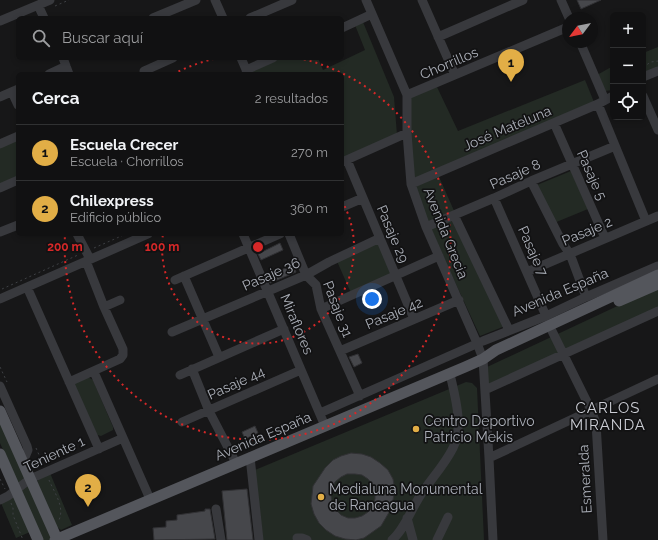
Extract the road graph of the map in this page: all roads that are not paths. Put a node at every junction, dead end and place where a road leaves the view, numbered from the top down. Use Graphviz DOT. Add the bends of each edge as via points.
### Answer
graph roads {
  1 [pos="50,0"];
  2 [pos="196,0"];
  3 [pos="216,0"];
  4 [pos="292,0"];
  5 [pos="366,0"];
  6 [pos="422,0"];
  7 [pos="523,0"];
  8 [pos="561,0"];
  9 [pos="510,3"];
  10 [pos="32,4"];
  11 [pos="566,12"];
  12 [pos="372,14"];
  13 [pos="42,16"];
  14 [pos="159,16"];
  15 [pos="222,16"];
  16 [pos="255,16"];
  17 [pos="0,21"];
  18 [pos="344,27"];
  19 [pos="562,30"];
  20 [pos="438,37"];
  21 [pos="583,48"];
  22 [pos="170,60"];
  23 [pos="242,60"];
  24 [pos="269,60"];
  25 [pos="66,66"];
  26 [pos="158,70"];
  27 [pos="144,71"];
  28 [pos="658,71"];
  29 [pos="55,72"];
  30 [pos="247,72"];
  31 [pos="455,75"];
  32 [pos="646,76"];
  33 [pos="15,90"];
  34 [pos="407,95"];
  35 [pos="0,97"];
  36 [pos="605,100"];
  37 [pos="646,101"];
  38 [pos="656,119"];
  39 [pos="554,123"];
  40 [pos="658,130"];
  41 [pos="407,133"];
  42 [pos="16,137"];
  43 [pos="0,144"];
  44 [pos="615,146"];
  45 [pos="344,161"];
  46 [pos="571,165"];
  47 [pos="16,181"];
  48 [pos="531,181"];
  49 [pos="411,184"];
  50 [pos="0,188"];
  51 [pos="362,198"];
  52 [pos="494,198"];
  53 [pos="344,206"];
  54 [pos="454,215"];
  55 [pos="658,216"];
  56 [pos="646,221"];
  57 [pos="16,225"];
  58 [pos="426,227"];
  59 [pos="0,232"];
  60 [pos="78,236"];
  61 [pos="126,236"];
  62 [pos="243,236"];
  63 [pos="275,236"];
  64 [pos="289,236"];
  65 [pos="380,238"];
  66 [pos="605,238"];
  67 [pos="248,248"];
  68 [pos="570,254"];
  69 [pos="439,256"];
  70 [pos="87,257"];
  71 [pos="658,266"];
  72 [pos="527,272"];
  73 [pos="306,274"];
  74 [pos="658,275"];
  75 [pos="184,276"];
  76 [pos="395,276"];
  77 [pos="175,280"];
  78 [pos="658,284"];
  79 [pos="27,287"];
  80 [pos="267,292"];
  81 [pos="586,297"];
  82 [pos="0,299"];
  83 [pos="120,300"];
  84 [pos="459,300"];
  85 [pos="104,307"];
  86 [pos="321,309"];
  87 [pos="658,310"];
  88 [pos="546,316"];
  89 [pos="202,319"];
  90 [pos="414,319"];
  91 [pos="284,329"];
  92 [pos="509,330"];
  93 [pos="552,331"];
  94 [pos="172,332"];
  95 [pos="478,343"];
  96 [pos="340,351"];
  97 [pos="563,354"];
  98 [pos="219,357"];
  99 [pos="482,359"];
  100 [pos="192,369"];
  101 [pos="301,370"];
  102 [pos="94,372"];
  103 [pos="180,374"];
  104 [pos="450,374"];
  105 [pos="658,380"];
  106 [pos="69,382"];
  107 [pos="0,386"];
  108 [pos="484,390"];
  109 [pos="360,396"];
  110 [pos="591,410"];
  111 [pos="0,411"];
  112 [pos="209,411"];
  113 [pos="320,413"];
  114 [pos="182,422"];
  115 [pos="325,426"];
  116 [pos="123,438"];
  117 [pos="99,449"];
  118 [pos="0,454"];
  119 [pos="250,457"];
  120 [pos="489,458"];
  121 [pos="23,462"];
  122 [pos="236,463"];
  123 [pos="30,479"];
  124 [pos="5,496"];
  125 [pos="150,499"];
  126 [pos="216,509"];
  127 [pos="448,517"];
  128 [pos="407,518"];
  129 [pos="297,538"];
  130 [pos="38,540"];
  131 [pos="56,540"];
  132 [pos="221,540"];
  133 [pos="259,540"];
  134 [pos="307,540"];
  135 [pos="392,540"];
  136 [pos="413,540"];
  137 [pos="436,540"];
  138 [pos="493,540"];
  139 [pos="603,540"];
  1 -- 10 [label="street"];
  2 -- 14 [label="street"];
  3 -- 15 [label="street"];
  4 -- 16 [label="street"];
  5 -- 12 [label="street, Avenida Grecia"];
  6 -- 20 [label="street"];
  7 -- 9 [label="street"];
  8 -- 11 [label="street"];
  9 -- 20 [label="street"];
  10 -- 13 [label="street"];
  10 -- 17 [label="street"];
  12 -- 18 [label="street"];
  12 -- 34 [label="street, Avenida Grecia"];
  19 -- 31 [label="street, Chorrillos"];
  20 -- 31 [label="street"];
  21 -- 36 [label="street"];
  22 -- 26 [label="street"];
  23 -- 30 [label="street"];
  24 -- 30 [label="street"];
  25 -- 29 [label="street"];
  26 -- 27 [label="street"];
  28 -- 32 [label="street"];
  31 -- 34 [label="street, Chorrillos"];
  33 -- 35 [label="street"];
  34 -- 41 [label="street, Avenida Grecia"];
  36 -- 39 [label="street, José Mateluna"];
  36 -- 44 [label="street"];
  37 -- 38 [label="street"];
  38 -- 40 [label="street"];
  39 -- 46 [label="street, Pasaje 5"];
  39 -- 49 [label="street, José Mateluna"];
  41 -- 45 [label="street"];
  41 -- 49 [label="street, Avenida Grecia"];
  42 -- 43 [label="street"];
  44 -- 46 [label="street, Pasaje 8"];
  44 -- 56 [label="street"];
  45 -- 51 [label="street, Pasaje 29"];
  46 -- 48 [label="street, Pasaje 8"];
  46 -- 66 [label="street, Pasaje 5"];
  47 -- 50 [label="street"];
  48 -- 52 [label="street, Pasaje 8"];
  48 -- 68 [label="street"];
  49 -- 58 [label="street, Avenida Grecia"];
  51 -- 53 [label="street"];
  51 -- 65 [label="street, Pasaje 29"];
  52 -- 54 [label="street, Pasaje 8"];
  52 -- 72 [label="street, Pasaje 7"];
  54 -- 58 [label="street, Pasaje 8"];
  54 -- 92 [label="street"];
  55 -- 56 [label="street, Pasaje 2"];
  56 -- 66 [label="street, Pasaje 2"];
  57 -- 59 [label="street"];
  58 -- 69 [label="street, Avenida Grecia"];
  60 -- 70 [label="street"];
  61 -- 70 [label="street"];
  62 -- 67 [label="street, Miraflores"];
  63 -- 67 [label="street"];
  64 -- 73 [label="street, Pasaje 31"];
  65 -- 73 [label="street, Pasaje 36"];
  65 -- 76 [label="street, Pasaje 29"];
  66 -- 68 [label="street, Pasaje 2"];
  67 -- 75 [label="street"];
  67 -- 80 [label="street, Miraflores"];
  68 -- 72 [label="street, Pasaje 2"];
  68 -- 81 [label="street"];
  69 -- 76 [label="street"];
  69 -- 84 [label="street, Avenida Grecia"];
  70 -- 79 [label="street"];
  70 -- 85 [label="street"];
  71 -- 81 [label="street, Avenida España"];
  72 -- 88 [label="street, Pasaje 7"];
  73 -- 80 [label="street, Pasaje 36"];
  73 -- 86 [label="street, Pasaje 31" via="316,285"];
  74 -- 99 [label="main road, Avenida España" via="496,350"];
  75 -- 77 [label="street"];
  75 -- 89 [label="street"];
  76 -- 86 [label="street"];
  76 -- 90 [label="street, Pasaje 29"];
  78 -- 93 [label="main road, Avenida España"];
  79 -- 82 [label="street"];
  79 -- 106 [label="street"];
  80 -- 89 [label="street, Pasaje 36"];
  80 -- 91 [label="street, Miraflores"];
  81 -- 88 [label="street, Avenida España"];
  83 -- 85 [label="street"];
  84 -- 90 [label="street, Pasaje 42"];
  84 -- 95 [label="street, Avenida Grecia"];
  85 -- 102 [label="street" via="123,349 123,355"];
  86 -- 96 [label="street, Pasaje 31"];
  87 -- 97 [label="street"];
  88 -- 92 [label="street, Avenida España"];
  89 -- 94 [label="street, Pasaje 36"];
  89 -- 98 [label="street"];
  90 -- 96 [label="street, Pasaje 42"];
  91 -- 98 [label="street"];
  91 -- 101 [label="street, Miraflores"];
  92 -- 95 [label="street, Avenida España"];
  93 -- 97 [label="street, Esmeralda"];
  93 -- 99 [label="main road, Avenida España" via="496,356"];
  95 -- 99 [label="street, Avenida Grecia"];
  95 -- 109 [label="street, Avenida España"];
  96 -- 109 [label="street, Pasaje 31"];
  97 -- 108 [label="street"];
  97 -- 110 [label="street, Esmeralda"];
  98 -- 100 [label="street"];
  99 -- 104 [label="main road, Avenida España"];
  99 -- 108 [label="street, Avenida Grecia"];
  100 -- 103 [label="street"];
  100 -- 112 [label="street"];
  101 -- 112 [label="street, Pasaje 44"];
  101 -- 113 [label="street, Miraflores"];
  102 -- 106 [label="street"];
  102 -- 116 [label="street"];
  104 -- 115 [label="main road, Avenida España"];
  104 -- 128 [label="street" via="457,409 456,442"];
  105 -- 110 [label="street"];
  106 -- 117 [label="street"];
  107 -- 121 [label="street" via="27,446"];
  108 -- 120 [label="street, Avenida Grecia"];
  109 -- 113 [label="street, Avenida España"];
  110 -- 120 [label="street"];
  110 -- 139 [label="street, Esmeralda" via="596,428"];
  111 -- 121 [label="main road"];
  112 -- 114 [label="street, Pasaje 44"];
  112 -- 122 [label="street"];
  113 -- 115 [label="street, Miraflores"];
  115 -- 119 [label="main road, Avenida España"];
  116 -- 117 [label="street, Teniente 1"];
  116 -- 125 [label="street"];
  117 -- 123 [label="street, Teniente 1"];
  118 -- 124 [label="main road"];
  119 -- 122 [label="main road, Avenida España"];
  119 -- 133 [label="street"];
  120 -- 138 [label="street, Avenida Grecia"];
  121 -- 123 [label="main road"];
  122 -- 125 [label="main road, Avenida España"];
  123 -- 124 [label="street, Teniente 1"];
  123 -- 131 [label="main road"];
  124 -- 130 [label="main road"];
  125 -- 131 [label="main road, Avenida España"];
  126 -- 132 [label="street"];
  127 -- 137 [label="street"];
  128 -- 135 [label="street"];
  128 -- 136 [label="street"];
  129 -- 134 [label="street"];
}
